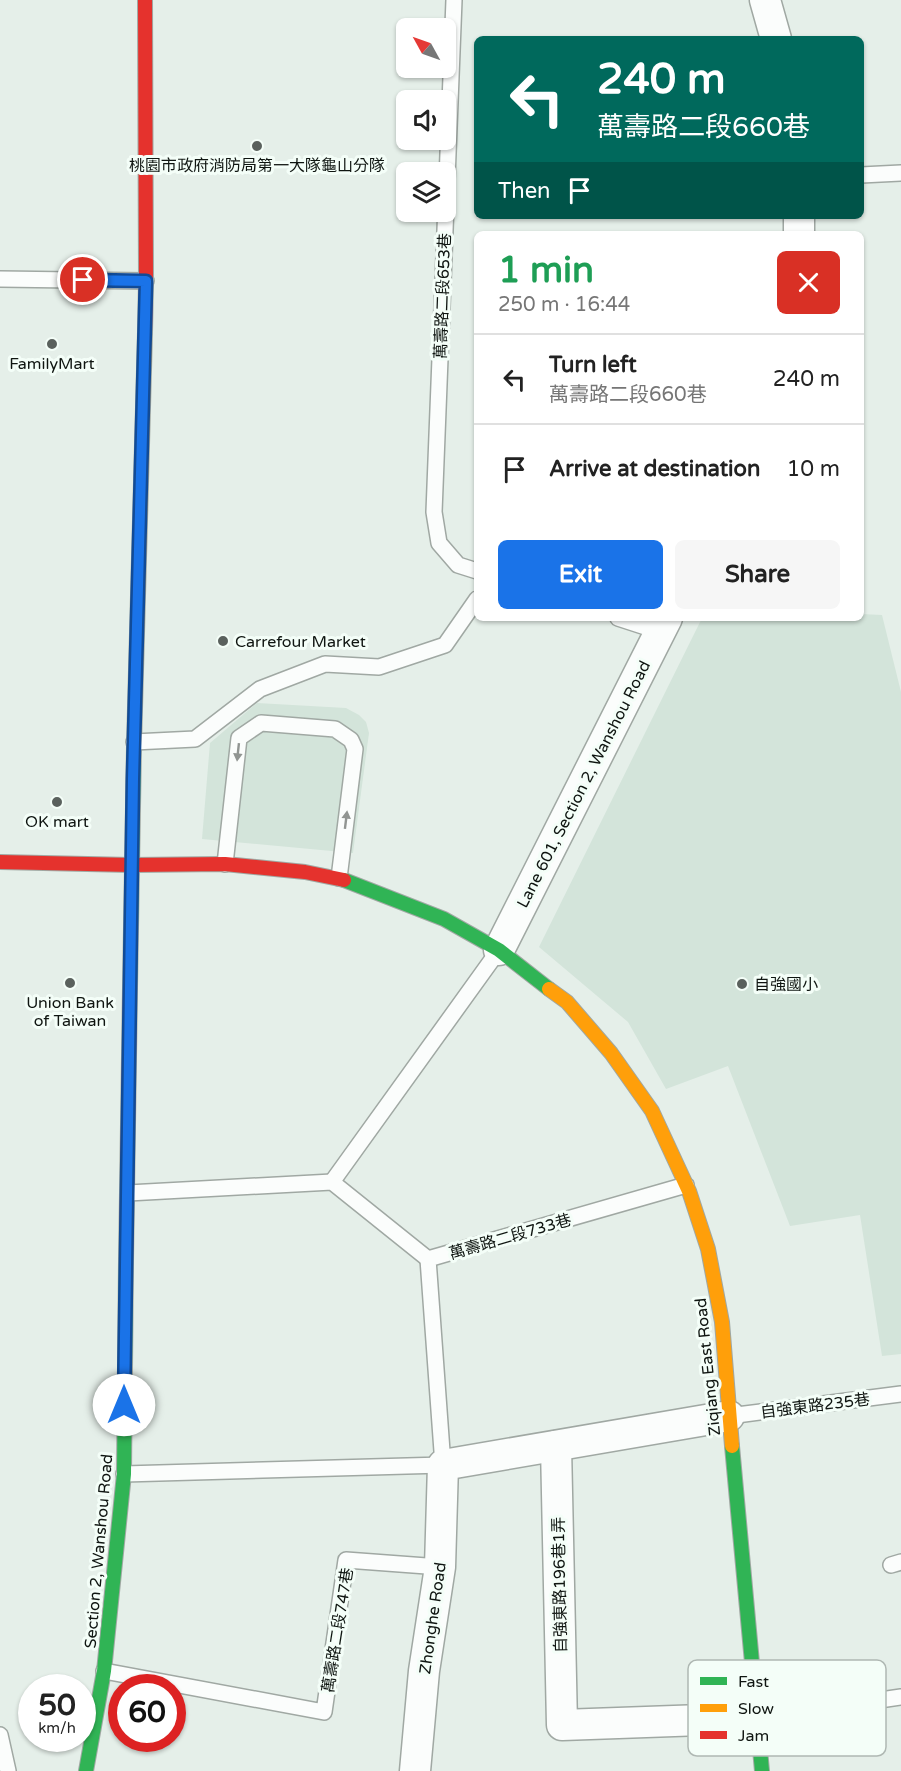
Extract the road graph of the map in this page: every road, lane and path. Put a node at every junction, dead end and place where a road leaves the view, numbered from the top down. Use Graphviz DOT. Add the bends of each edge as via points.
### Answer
graph roads {
  1 [pos="146,0"];
  2 [pos="454,0"];
  3 [pos="765,0"];
  4 [pos="775,36"];
  5 [pos="901,173"];
  6 [pos="864,175"];
  7 [pos="0,279"];
  8 [pos="146,281"];
  9 [pos="474,570"];
  10 [pos="474,603"];
  11 [pos="638,621"];
  12 [pos="664,625"];
  13 [pos="134,742"];
  14 [pos="0,862"];
  15 [pos="225,864"];
  16 [pos="131,865"];
  17 [pos="339,878"];
  18 [pos="499,950"];
  19 [pos="332,1182"];
  20 [pos="686,1185"];
  21 [pos="128,1193"];
  22 [pos="428,1259"];
  23 [pos="901,1394"];
  24 [pos="729,1416"];
  25 [pos="556,1446"];
  26 [pos="443,1465"];
  27 [pos="124,1474"];
  28 [pos="440,1567"];
  29 [pos="752,1660"];
  30 [pos="104,1671"];
  31 [pos="901,1697"];
  32 [pos="886,1699"];
  33 [pos="688,1720"];
  34 [pos="0,1734"];
  35 [pos="761,1756"];
  36 [pos="8,1771"];
  37 [pos="86,1771"];
  38 [pos="415,1771"];
  39 [pos="762,1771"];
  1 -- 8 [label="main road, Section 2, Wanshou Road"];
  2 -- 9 [label="lane, 萬壽路二段653巷" via="434,512 439,543 458,566"];
  3 -- 4 [label="street"];
  5 -- 6 [label="lane"];
  7 -- 8 [label="lane"];
  8 -- 13 [label="main road, Section 2, Wanshou Road"];
  10 -- 13 [label="lane" via="445,645 379,667 325,664 260,689 195,740"];
  11 -- 12 [label="lane"];
  12 -- 18 [label="street, Lane 601, Section 2, Wanshou Road"];
  13 -- 16 [label="main road, Section 2, Wanshou Road"];
  14 -- 16 [label="main road, Ziqiang East Road"];
  15 -- 16 [label="main road, Ziqiang East Road"];
  15 -- 17 [label="main road, Ziqiang East Road"];
  17 -- 15 [label="lane, one-way" via="355,749 351,740 335,729 261,723 239,738"];
  16 -- 21 [label="main road, Section 2, Wanshou Road"];
  17 -- 18 [label="main road, Ziqiang East Road" via="444,919"];
  18 -- 19 [label="lane"];
  18 -- 20 [label="main road, Ziqiang East Road" via="567,1002 611,1053 652,1110"];
  19 -- 21 [label="lane"];
  19 -- 22 [label="lane"];
  20 -- 22 [label="lane, 萬壽路二段733巷"];
  20 -- 24 [label="main road, Ziqiang East Road" via="708,1249 722,1322"];
  21 -- 27 [label="main road, Section 2, Wanshou Road"];
  22 -- 26 [label="lane, 萬壽路二段733巷"];
  23 -- 24 [label="lane, 自強東路235巷"];
  24 -- 25 [label="street"];
  24 -- 29 [label="main road, Ziqiang East Road"];
  25 -- 26 [label="street"];
  25 -- 33 [label="street, 自強東路196巷1弄" via="562,1725"];
  26 -- 27 [label="lane"];
  26 -- 28 [label="street, Zhonghe Road"];
  27 -- 30 [label="main road, Section 2, Wanshou Road"];
  28 -- 30 [label="lane, 萬壽路二段747巷" via="346,1560 324,1712"];
  28 -- 38 [label="street, Zhonghe Road" via="424,1671"];
  30 -- 37 [label="main road, Section 2, Wanshou Road"];
  31 -- 32 [label="lane"];
  34 -- 36 [label="lane"];
  35 -- 39 [label="main road, Ziqiang East Road"];
}
